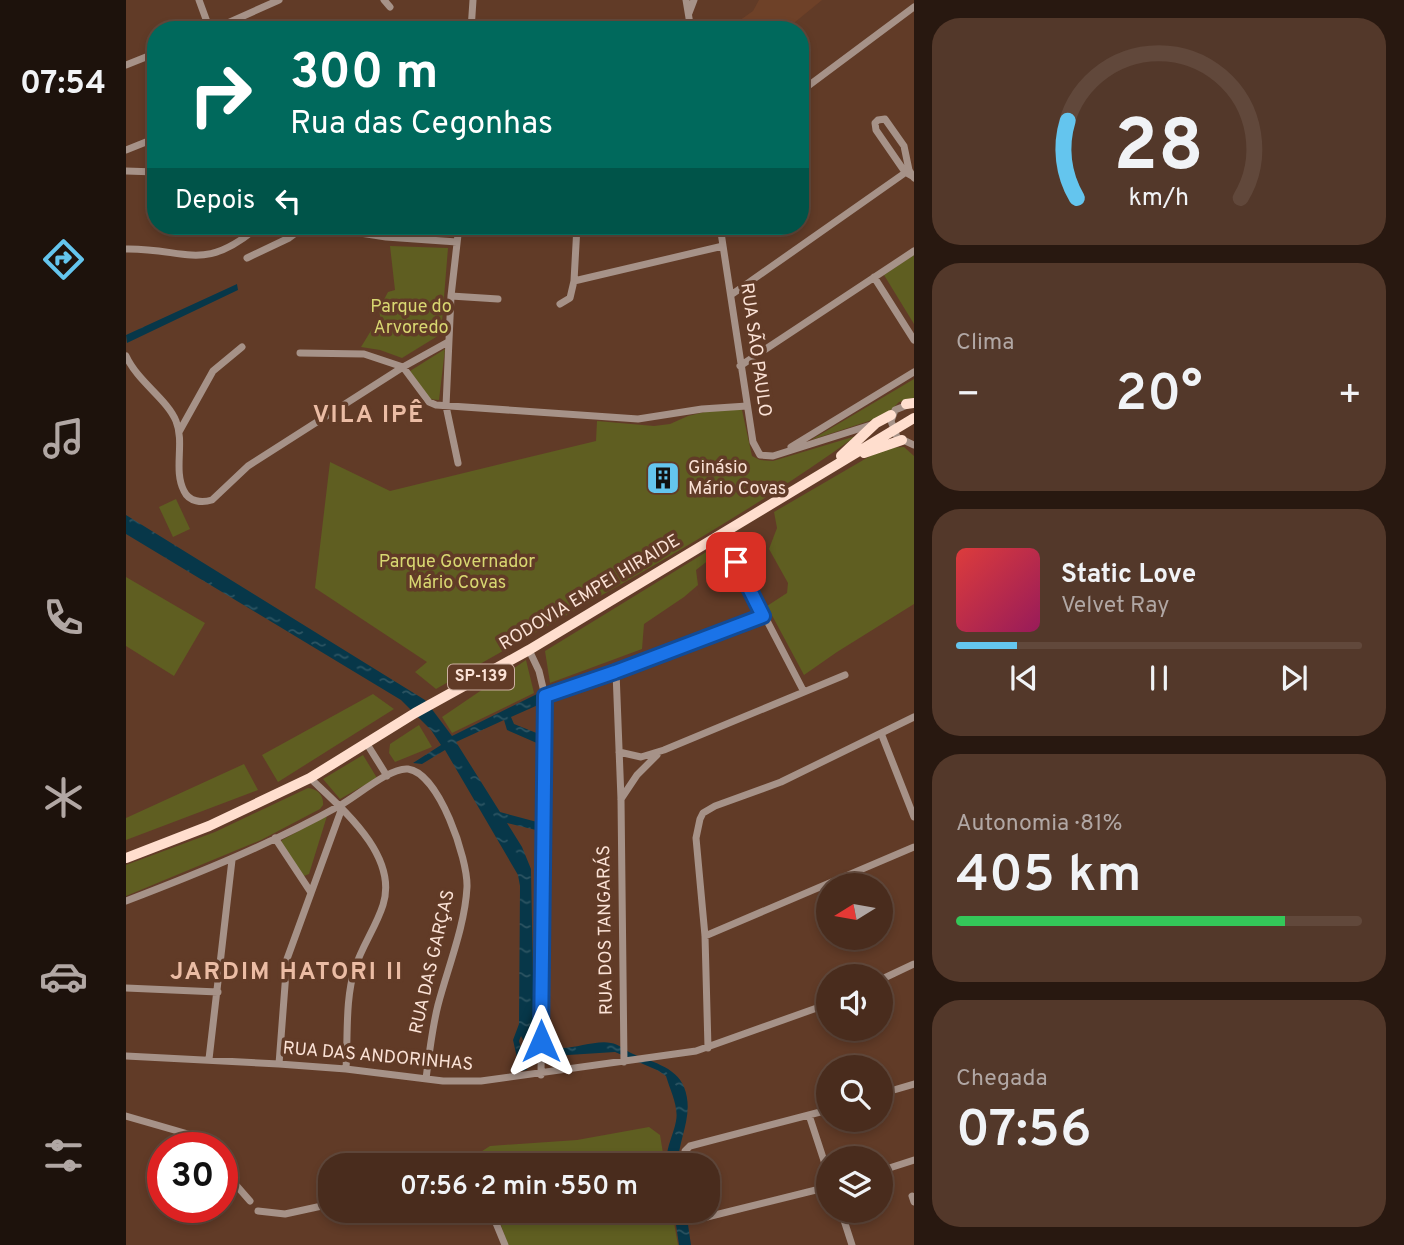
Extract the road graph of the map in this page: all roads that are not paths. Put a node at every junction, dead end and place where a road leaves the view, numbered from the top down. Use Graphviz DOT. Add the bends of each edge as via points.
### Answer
graph roads {
  1 [pos="199,0"];
  2 [pos="279,0"];
  3 [pos="384,0"];
  4 [pos="473,0"];
  5 [pos="686,0"];
  6 [pos="694,0"];
  7 [pos="390,7"];
  8 [pos="914,7"];
  9 [pos="689,14"];
  10 [pos="207,21"];
  11 [pos="231,21"];
  12 [pos="472,21"];
  13 [pos="690,21"];
  14 [pos="147,57"];
  15 [pos="126,65"];
  16 [pos="809,85"];
  17 [pos="147,142"];
  18 [pos="126,150"];
  19 [pos="126,171"];
  20 [pos="147,172"];
  21 [pos="910,174"];
  22 [pos="248,235"];
  23 [pos="293,235"];
  24 [pos="402,235"];
  25 [pos="458,235"];
  26 [pos="577,235"];
  27 [pos="721,235"];
  28 [pos="457,242"];
  29 [pos="723,246"];
  30 [pos="126,249"];
  31 [pos="914,251"];
  32 [pos="247,258"];
  33 [pos="874,277"];
  34 [pos="574,281"];
  35 [pos="731,295"];
  36 [pos="451,296"];
  37 [pos="498,299"];
  38 [pos="560,304"];
  39 [pos="914,340"];
  40 [pos="448,342"];
  41 [pos="242,347"];
  42 [pos="300,353"];
  43 [pos="126,356"];
  44 [pos="740,366"];
  45 [pos="403,367"];
  46 [pos="914,372"];
  47 [pos="911,404"];
  48 [pos="446,406"];
  49 [pos="747,406"];
  50 [pos="891,415"];
  51 [pos="914,418"];
  52 [pos="876,423"];
  53 [pos="892,430"];
  54 [pos="179,432"];
  55 [pos="903,441"];
  56 [pos="914,443"];
  57 [pos="782,453"];
  58 [pos="458,463"];
  59 [pos="823,472"];
  60 [pos="722,534"];
  61 [pos="758,550"];
  62 [pos="736,562"];
  63 [pos="763,616"];
  64 [pos="529,650"];
  65 [pos="615,672"];
  66 [pos="845,675"];
  67 [pos="804,692"];
  68 [pos="545,696"];
  69 [pos="914,718"];
  70 [pos="881,733"];
  71 [pos="367,744"];
  72 [pos="664,750"];
  73 [pos="619,752"];
  74 [pos="387,776"];
  75 [pos="310,778"];
  76 [pos="621,799"];
  77 [pos="341,807"];
  78 [pos="914,817"];
  79 [pos="275,838"];
  80 [pos="914,847"];
  81 [pos="126,858"];
  82 [pos="232,860"];
  83 [pos="310,891"];
  84 [pos="126,901"];
  85 [pos="705,936"];
  86 [pos="914,964"];
  87 [pos="893,974"];
  88 [pos="126,988"];
  89 [pos="218,992"];
  90 [pos="816,1008"];
  91 [pos="708,1048"];
  92 [pos="126,1056"];
  93 [pos="209,1059"];
  94 [pos="624,1062"];
  95 [pos="279,1064"];
  96 [pos="346,1069"];
  97 [pos="541,1074"];
  98 [pos="426,1079"];
  99 [pos="914,1084"];
  100 [pos="893,1090"];
  101 [pos="816,1113"];
  102 [pos="809,1115"];
  103 [pos="126,1116"];
  104 [pos="184,1132"];
  105 [pos="819,1146"];
  106 [pos="686,1153"];
  107 [pos="914,1160"];
  108 [pos="893,1167"];
  109 [pos="238,1187"];
  110 [pos="816,1190"];
  111 [pos="250,1201"];
  112 [pos="318,1207"];
  113 [pos="258,1211"];
  114 [pos="720,1214"];
  115 [pos="496,1223"];
  116 [pos="845,1223"];
  117 [pos="505,1245"];
  118 [pos="852,1245"];
  1 -- 10 [label="street"];
  2 -- 11 [label="street"];
  3 -- 7 [label="street"];
  4 -- 12 [label="street"];
  5 -- 9 [label="street"];
  6 -- 9 [label="street"];
  8 -- 16 [label="street"];
  9 -- 13 [label="street"];
  14 -- 15 [label="street"];
  17 -- 18 [label="street"];
  19 -- 20 [label="street"];
  21 -- 21 [label="street" via="903,144 885,119 878,120 876,130"];
  21 -- 35 [label="street"];
  22 -- 30 [label="street" via="219,252 185,256"];
  23 -- 32 [label="street"];
  24 -- 28 [label="street"];
  25 -- 28 [label="street"];
  26 -- 34 [label="street"];
  27 -- 29 [label="street, RUA SÃO PAULO"];
  28 -- 36 [label="street"];
  29 -- 34 [label="street"];
  29 -- 35 [label="street, RUA SÃO PAULO"];
  31 -- 33 [label="street"];
  33 -- 39 [label="street"];
  33 -- 44 [label="street"];
  34 -- 38 [label="street" via="570,298"];
  35 -- 44 [label="street, RUA SÃO PAULO"];
  36 -- 37 [label="street"];
  36 -- 40 [label="street"];
  40 -- 45 [label="street"];
  40 -- 48 [label="street"];
  41 -- 54 [label="street" via="213,371"];
  42 -- 45 [label="street" via="364,354"];
  43 -- 54 [label="street" via="138,377 172,414"];
  44 -- 49 [label="street, RUA SÃO PAULO"];
  45 -- 48 [label="street" via="429,402"];
  45 -- 54 [label="street" via="248,466 206,502 193,500 184,491"];
  46 -- 57 [label="street"];
  47 -- 50 [label="street"];
  48 -- 49 [label="street" via="649,418"];
  48 -- 58 [label="street"];
  49 -- 57 [label="street, RUA SÃO PAULO" via="758,453 768,457"];
  50 -- 52 [label="main road"];
  50 -- 53 [label="street"];
  51 -- 53 [label="main road, RODOVIA EMPEI HIRAIDE / SP-139"];
  52 -- 57 [label="street"];
  52 -- 59 [label="main road"];
  53 -- 55 [label="street"];
  53 -- 59 [label="main road, RODOVIA EMPEI HIRAIDE / SP-139"];
  55 -- 56 [label="street"];
  55 -- 59 [label="main road"];
  59 -- 60 [label="main road, RODOVIA EMPEI HIRAIDE / SP-139"];
  60 -- 62 [label="street"];
  60 -- 64 [label="main road, RODOVIA EMPEI HIRAIDE / SP-139"];
  61 -- 62 [label="street"];
  62 -- 63 [label="street"];
  63 -- 65 [label="street"];
  63 -- 67 [label="street"];
  64 -- 68 [label="street"];
  64 -- 71 [label="main road, RODOVIA EMPEI HIRAIDE / SP-139"];
  65 -- 68 [label="street"];
  65 -- 73 [label="street, RUA DOS TANGARÁS"];
  66 -- 67 [label="street"];
  67 -- 72 [label="street"];
  68 -- 97 [label="street"];
  69 -- 70 [label="street"];
  70 -- 78 [label="street"];
  70 -- 85 [label="street" via="704,813 696,838"];
  71 -- 74 [label="street"];
  71 -- 75 [label="main road, RODOVIA EMPEI HIRAIDE / SP-139"];
  72 -- 73 [label="street" via="641,757"];
  72 -- 76 [label="street"];
  73 -- 76 [label="street, RUA DOS TANGARÁS"];
  74 -- 77 [label="street"];
  74 -- 98 [label="street, RUA DAS GARÇAS" via="409,769 426,780 456,831 466,869 465,904 438,1006"];
  75 -- 77 [label="street"];
  75 -- 81 [label="main road, RODOVIA EMPEI HIRAIDE / SP-139" via="209,826"];
  76 -- 94 [label="street, RUA DOS TANGARÁS"];
  77 -- 79 [label="street"];
  77 -- 83 [label="street"];
  77 -- 96 [label="street" via="362,830 386,881 384,904 355,969"];
  79 -- 82 [label="street"];
  79 -- 83 [label="street"];
  80 -- 85 [label="street"];
  82 -- 84 [label="street"];
  82 -- 89 [label="street"];
  83 -- 95 [label="street" via="286,959"];
  85 -- 91 [label="street"];
  86 -- 87 [label="street"];
  88 -- 89 [label="street"];
  89 -- 93 [label="street"];
  90 -- 91 [label="street, RUA DAS ANDORINHAS"];
  91 -- 94 [label="street, RUA DAS ANDORINHAS"];
  92 -- 93 [label="street, RUA DAS ANDORINHAS"];
  93 -- 95 [label="street, RUA DAS ANDORINHAS"];
  94 -- 97 [label="street, RUA DAS ANDORINHAS"];
  95 -- 96 [label="street, RUA DAS ANDORINHAS"];
  96 -- 98 [label="street, RUA DAS ANDORINHAS"];
  97 -- 98 [label="street, RUA DAS ANDORINHAS" via="481,1081"];
  99 -- 100 [label="street"];
  101 -- 102 [label="street"];
  102 -- 105 [label="street"];
  102 -- 106 [label="street" via="692,1145"];
  103 -- 104 [label="street"];
  107 -- 108 [label="street"];
  109 -- 111 [label="street"];
  110 -- 114 [label="street"];
  112 -- 113 [label="street" via="285,1214"];
  115 -- 117 [label="street"];
  116 -- 118 [label="street"];
}
